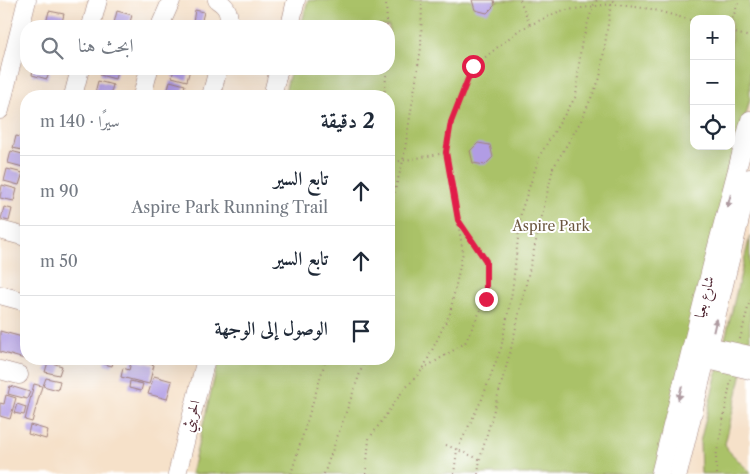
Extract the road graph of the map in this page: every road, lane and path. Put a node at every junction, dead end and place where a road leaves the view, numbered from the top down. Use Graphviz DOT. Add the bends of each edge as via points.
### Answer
graph roads {
  1 [pos="27,0"];
  2 [pos="98,0"];
  3 [pos="163,0"];
  4 [pos="217,0"];
  5 [pos="296,0"];
  6 [pos="386,0"];
  7 [pos="422,0"];
  8 [pos="520,0"];
  9 [pos="597,0"];
  10 [pos="614,0"];
  11 [pos="739,0"];
  12 [pos="611,4"];
  13 [pos="593,6"];
  14 [pos="734,15"];
  15 [pos="22,20"];
  16 [pos="93,20"];
  17 [pos="161,20"];
  18 [pos="228,20"];
  19 [pos="291,20"];
  20 [pos="387,20"];
  21 [pos="690,20"];
  22 [pos="530,25"];
  23 [pos="20,29"];
  24 [pos="735,33"];
  25 [pos="750,37"];
  26 [pos="78,75"];
  27 [pos="147,75"];
  28 [pos="216,75"];
  29 [pos="277,75"];
  30 [pos="386,75"];
  31 [pos="75,90"];
  32 [pos="144,90"];
  33 [pos="213,90"];
  34 [pos="274,90"];
  35 [pos="385,90"];
  36 [pos="0,110"];
  37 [pos="750,120"];
  38 [pos="446,152"];
  39 [pos="403,161"];
  40 [pos="395,162"];
  41 [pos="746,172"];
  42 [pos="395,190"];
  43 [pos="458,220"];
  44 [pos="0,230"];
  45 [pos="20,235"];
  46 [pos="0,295"];
  47 [pos="20,300"];
  48 [pos="750,300"];
  49 [pos="700,351"];
  50 [pos="743,361"];
  51 [pos="204,365"];
  52 [pos="324,365"];
  53 [pos="363,365"];
  54 [pos="0,370"];
  55 [pos="423,370"];
  56 [pos="19,375"];
  57 [pos="446,445"];
  58 [pos="457,450"];
  59 [pos="480,459"];
  60 [pos="177,474"];
  61 [pos="291,474"];
  62 [pos="324,474"];
  63 [pos="366,474"];
  64 [pos="454,474"];
  65 [pos="478,474"];
  66 [pos="660,474"];
  67 [pos="678,474"];
  68 [pos="717,474"];
  1 -- 15 [label="street"];
  2 -- 16 [label="street"];
  3 -- 17 [label="street"];
  4 -- 18 [label="street" via="228,12"];
  5 -- 19 [label="street"];
  6 -- 20 [label="path"];
  7 -- 39 [label="path" via="421,48"];
  8 -- 22 [label="path"];
  9 -- 13 [label="path"];
  10 -- 12 [label="path"];
  11 -- 14 [label="path"];
  12 -- 13 [label="path"];
  12 -- 21 [label="path" via="651,9"];
  12 -- 59 [label="path" via="600,78 581,121 553,168 510,353"];
  13 -- 22 [label="path" via="560,11"];
  13 -- 58 [label="path" via="581,45 576,96 540,155 521,212 512,292 501,348 482,399"];
  22 -- 38 [label="path" via="473,66 451,122"];
  23 -- 36 [label="street"];
  24 -- 25 [label="path"];
  26 -- 31 [label="street"];
  27 -- 32 [label="street"];
  28 -- 33 [label="street"];
  29 -- 34 [label="street"];
  30 -- 35 [label="path"];
  37 -- 41 [label="street, شارع بعيا"];
  38 -- 39 [label="path"];
  38 -- 43 [label="path"];
  39 -- 40 [label="path"];
  39 -- 42 [label="path"];
  41 -- 49 [label="street, شارع بعيا"];
  43 -- 55 [label="path" via="463,252 450,313"];
  43 -- 55 [label="path" via="486,261 486,299 465,343"];
  44 -- 45 [label="street"];
  46 -- 47 [label="street"];
  48 -- 50 [label="path"];
  49 -- 50 [label="street"];
  49 -- 66 [label="street, شارع بعيا, one-way"];
  49 -- 67 [label="street, شارع بعيا"];
  50 -- 68 [label="path" via="716,457"];
  51 -- 60 [label="street, الحريثي"];
  52 -- 61 [label="path"];
  53 -- 62 [label="path"];
  54 -- 56 [label="street"];
  55 -- 63 [label="path" via="402,392 369,439"];
  57 -- 58 [label="path"];
  58 -- 59 [label="path"];
  58 -- 64 [label="path"];
  59 -- 65 [label="path"];
}
